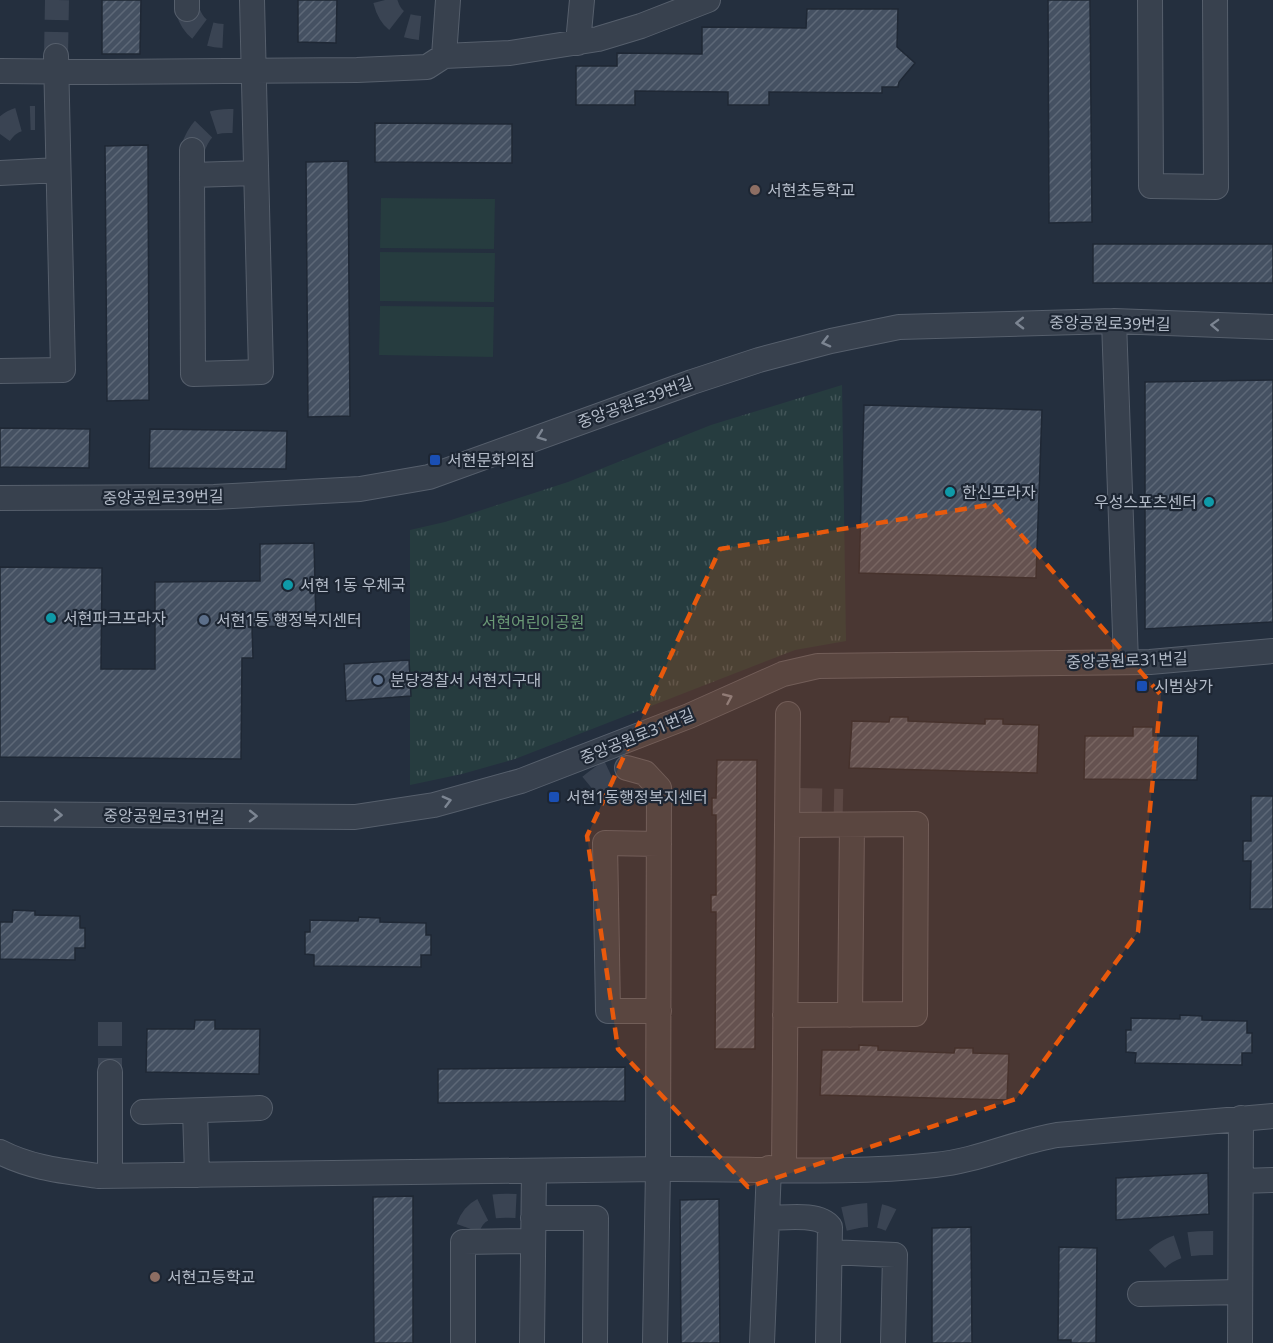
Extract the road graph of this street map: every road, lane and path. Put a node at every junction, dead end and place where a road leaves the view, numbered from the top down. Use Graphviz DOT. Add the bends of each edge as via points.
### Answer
graph roads {
  1 [pos="252,0"];
  2 [pos="448,0"];
  3 [pos="582,0"];
  4 [pos="708,0"];
  5 [pos="1150,0"];
  6 [pos="1215,0"];
  7 [pos="578,43"];
  8 [pos="444,56"];
  9 [pos="55,63"];
  10 [pos="253,70"];
  11 [pos="0,71"];
  12 [pos="192,150"];
  13 [pos="58,171"];
  14 [pos="0,173"];
  15 [pos="256,173"];
  16 [pos="192,175"];
  17 [pos="1114,321"];
  18 [pos="1273,327"];
  19 [pos="0,371"];
  20 [pos="0,498"];
  21 [pos="1273,651"];
  22 [pos="1126,662"];
  23 [pos="788,714"];
  24 [pos="627,768"];
  25 [pos="0,814"];
  26 [pos="787,825"];
  27 [pos="852,825"];
  28 [pos="659,844"];
  29 [pos="659,1011"];
  30 [pos="850,1015"];
  31 [pos="785,1016"];
  32 [pos="110,1072"];
  33 [pos="260,1108"];
  34 [pos="195,1111"];
  35 [pos="143,1112"];
  36 [pos="1273,1116"];
  37 [pos="1241,1118"];
  38 [pos="0,1152"];
  39 [pos="776,1168"];
  40 [pos="658,1169"];
  41 [pos="534,1171"];
  42 [pos="197,1175"];
  43 [pos="110,1176"];
  44 [pos="1273,1180"];
  45 [pos="1240,1181"];
  46 [pos="529,1218"];
  47 [pos="767,1218"];
  48 [pos="830,1252"];
  49 [pos="1240,1292"];
  50 [pos="1140,1294"];
  51 [pos="462,1343"];
  52 [pos="532,1343"];
  53 [pos="596,1343"];
  54 [pos="655,1343"];
  55 [pos="762,1343"];
  56 [pos="828,1343"];
  57 [pos="893,1343"];
  58 [pos="1240,1343"];
  1 -- 10 [label="street"];
  2 -- 8 [label="street"];
  3 -- 7 [label="street"];
  4 -- 7 [label="street" via="641,26"];
  5 -- 6 [label="street" via="1151,186 1216,187"];
  7 -- 8 [label="street" via="510,53"];
  8 -- 10 [label="street" via="427,67"];
  9 -- 10 [label="street"];
  9 -- 11 [label="street"];
  9 -- 13 [label="street"];
  10 -- 15 [label="street"];
  12 -- 16 [label="street"];
  13 -- 14 [label="street"];
  13 -- 19 [label="street" via="63,370"];
  15 -- 16 [label="street"];
  15 -- 16 [label="street" via="261,372 194,374"];
  18 -- 17 [label="street, 중앙공원로39번길, one-way"];
  17 -- 20 [label="street, 중앙공원로39번길, one-way" via="899,327 831,341 692,382 429,477 360,489 214,497"];
  17 -- 22 [label="street"];
  21 -- 22 [label="street, 중앙공원로31번길"];
  25 -- 22 [label="street, 중앙공원로31번길, one-way" via="355,817 434,805 521,781 689,716 783,674 818,666"];
  23 -- 26 [label="street" via="792,800"];
  24 -- 28 [label="street" via="645,773 659,788"];
  26 -- 27 [label="street"];
  26 -- 31 [label="street"];
  27 -- 30 [label="street"];
  27 -- 30 [label="street" via="915,824 915,1014"];
  28 -- 29 [label="street"];
  28 -- 29 [label="street" via="605,843 608,1011"];
  29 -- 40 [label="street"];
  30 -- 31 [label="street"];
  31 -- 39 [label="street"];
  32 -- 43 [label="street"];
  33 -- 34 [label="street"];
  34 -- 35 [label="street"];
  34 -- 42 [label="street"];
  36 -- 37 [label="street"];
  37 -- 39 [label="street" via="1035,1138 939,1165 898,1169"];
  37 -- 45 [label="street"];
  38 -- 43 [label="street" via="41,1168"];
  39 -- 40 [label="street"];
  39 -- 47 [label="street"];
  40 -- 41 [label="street"];
  40 -- 54 [label="street"];
  41 -- 42 [label="street"];
  41 -- 46 [label="street"];
  42 -- 43 [label="street"];
  44 -- 45 [label="street"];
  45 -- 49 [label="street" via="1232,1243"];
  46 -- 51 [label="street" via="464,1242"];
  46 -- 52 [label="street"];
  46 -- 53 [label="street" via="596,1218"];
  47 -- 48 [label="street" via="818,1217 837,1223"];
  47 -- 55 [label="street"];
  48 -- 56 [label="street"];
  48 -- 57 [label="street" via="895,1255"];
  49 -- 50 [label="street"];
  49 -- 58 [label="street"];
}
